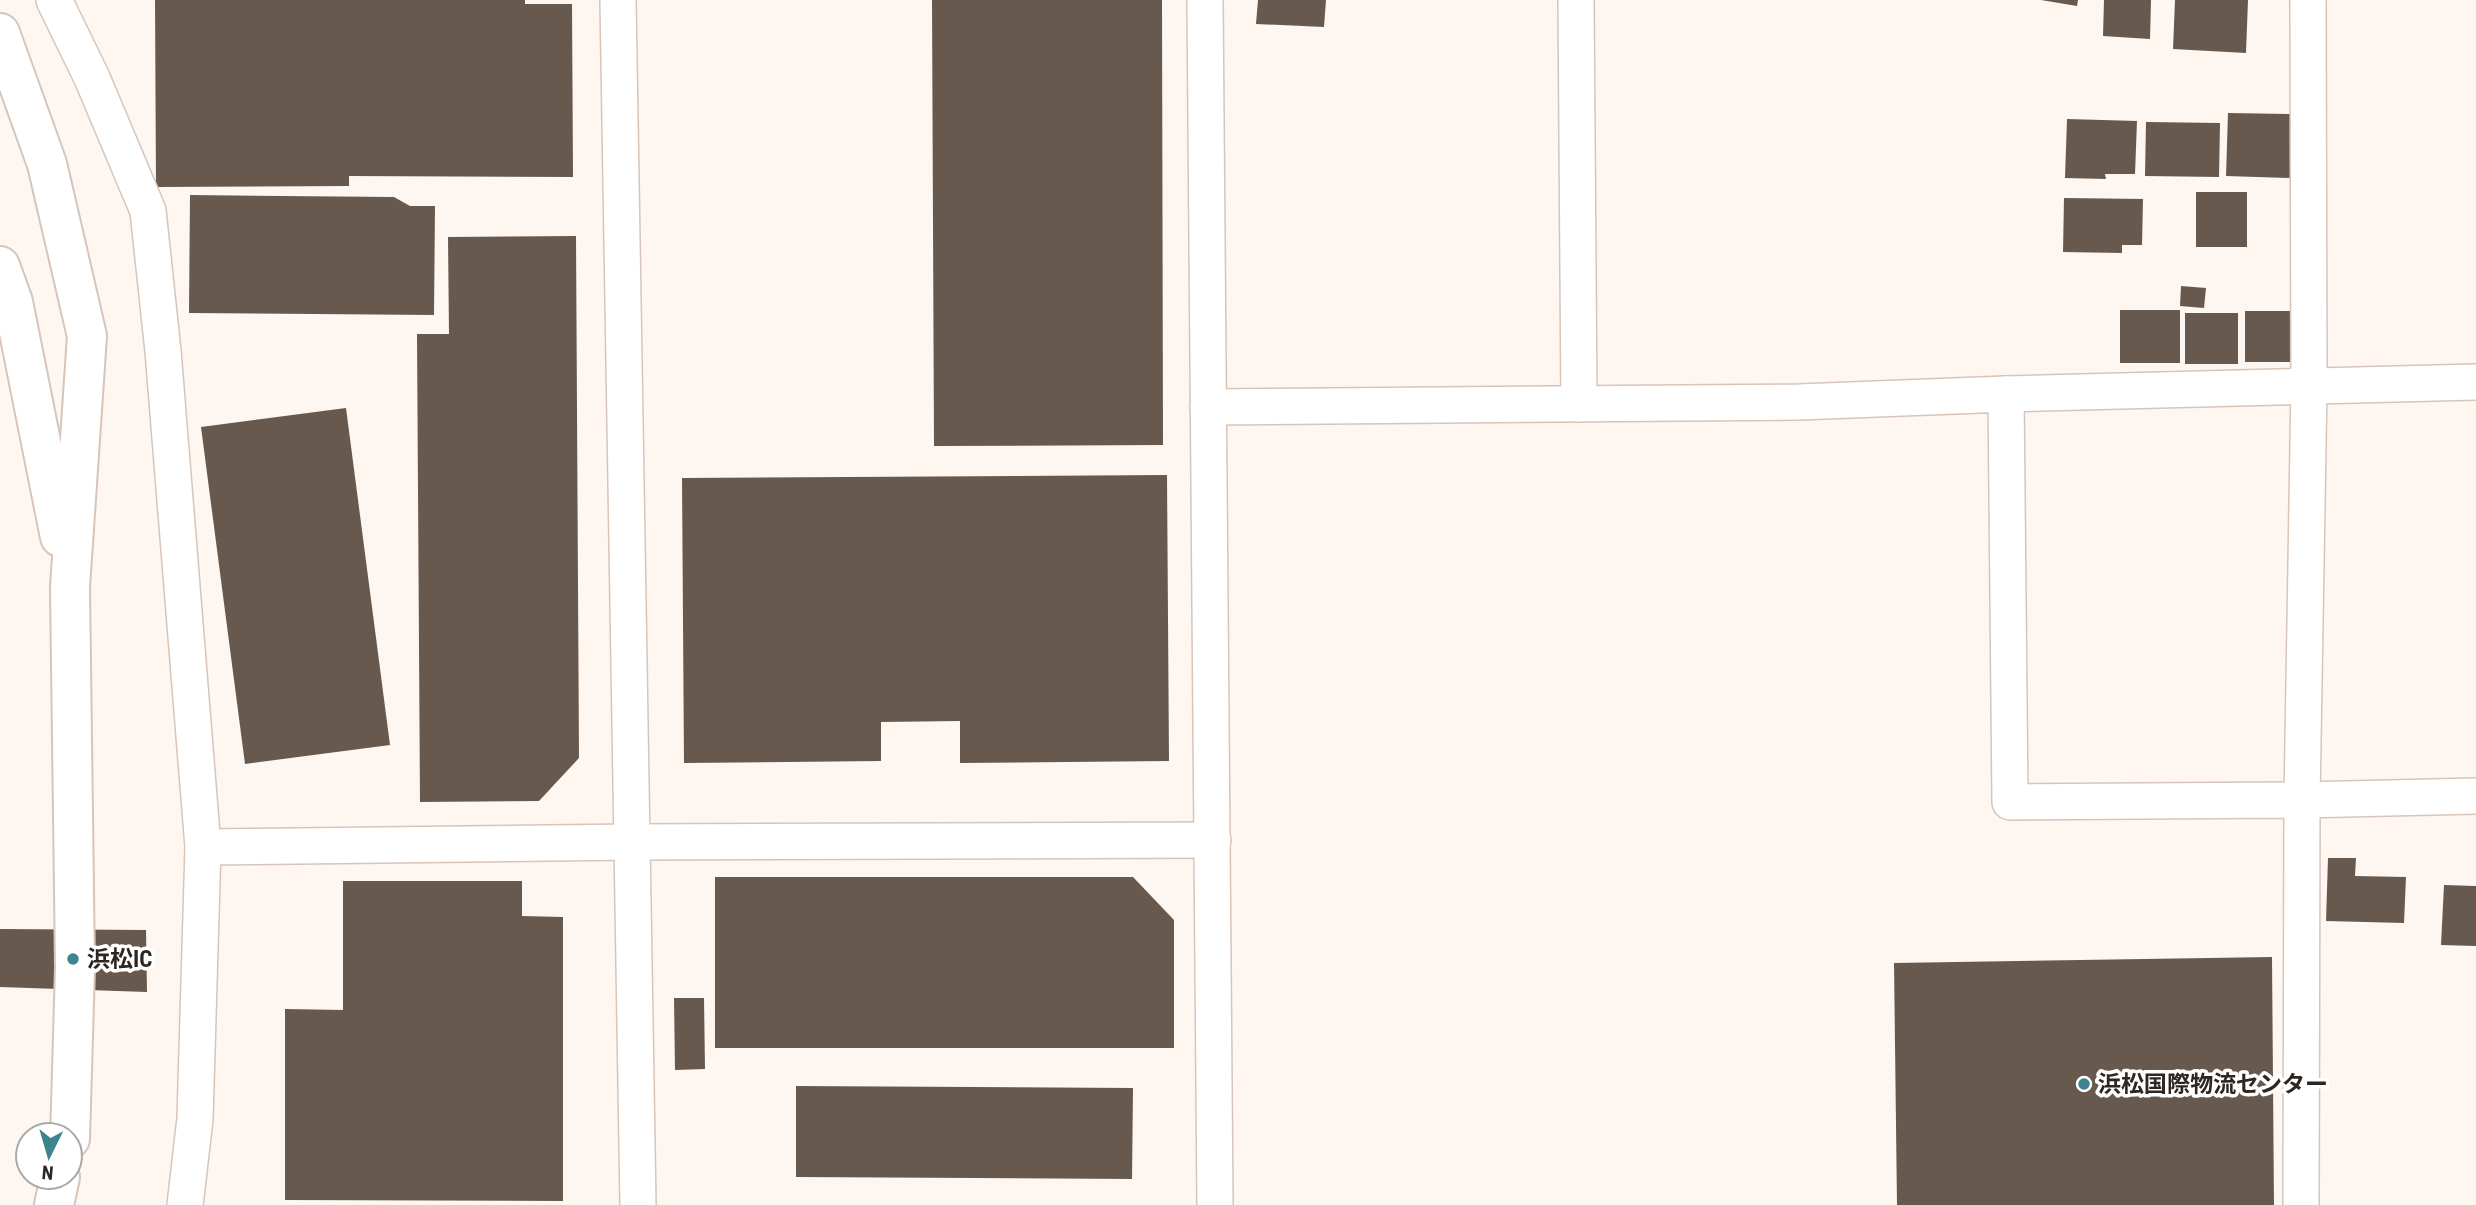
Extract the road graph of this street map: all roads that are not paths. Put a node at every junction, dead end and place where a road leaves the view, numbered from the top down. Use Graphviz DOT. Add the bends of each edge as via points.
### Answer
graph roads {
  1 [pos="54,0"];
  2 [pos="618,0"];
  3 [pos="1205,0"];
  4 [pos="1576,0"];
  5 [pos="2308,0"];
  6 [pos="0,33"];
  7 [pos="0,267"];
  8 [pos="2476,382"];
  9 [pos="2309,385"];
  10 [pos="2006,394"];
  11 [pos="1578,404"];
  12 [pos="1208,408"];
  13 [pos="70,587"];
  14 [pos="2476,796"];
  15 [pos="2302,800"];
  16 [pos="1213,840"];
  17 [pos="632,842"];
  18 [pos="204,847"];
  19 [pos="70,1121"];
  20 [pos="185,1205"];
  21 [pos="638,1205"];
  22 [pos="1215,1205"];
  23 [pos="2301,1205"];
  1 -- 18 [label="street" via="93,78 148,211"];
  2 -- 17 [label="street"];
  3 -- 12 [label="street"];
  4 -- 11 [label="street"];
  5 -- 9 [label="street"];
  6 -- 13 [label="highway" via="47,164 87,336"];
  7 -- 13 [label="highway" via="13,302"];
  8 -- 9 [label="street"];
  9 -- 10 [label="street"];
  9 -- 15 [label="street"];
  10 -- 11 [label="street"];
  10 -- 15 [label="street" via="2010,802"];
  11 -- 12 [label="street"];
  12 -- 16 [label="street"];
  13 -- 19 [label="highway" via="75,967"];
  14 -- 15 [label="street"];
  15 -- 23 [label="street"];
  16 -- 17 [label="street"];
  16 -- 22 [label="street"];
  17 -- 18 [label="street"];
  17 -- 21 [label="street"];
  18 -- 20 [label="street" via="195,1119"];
}
